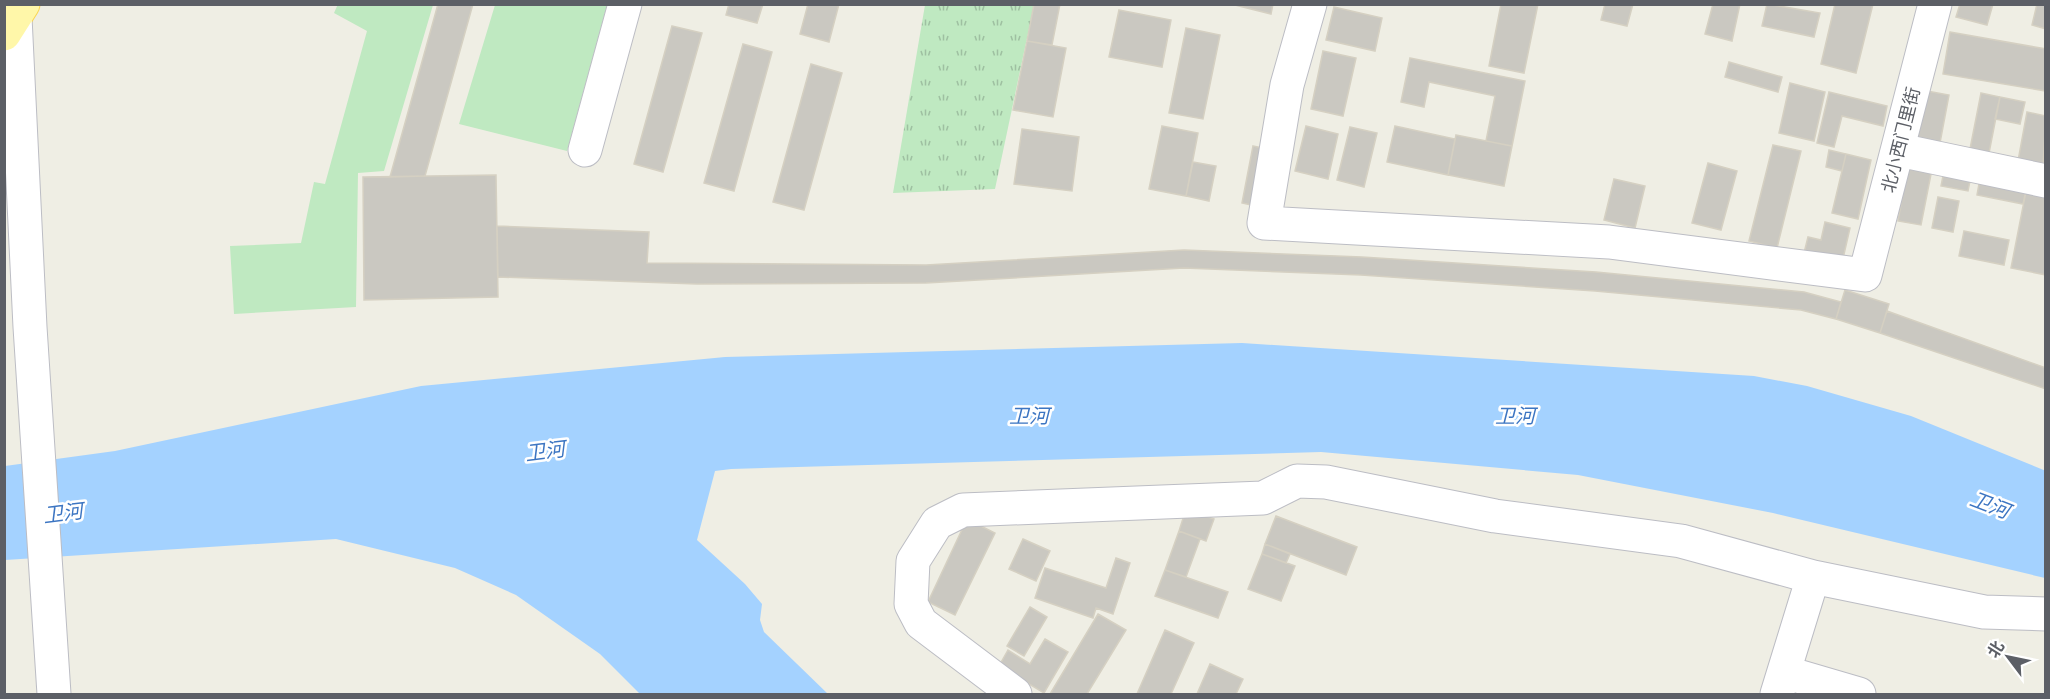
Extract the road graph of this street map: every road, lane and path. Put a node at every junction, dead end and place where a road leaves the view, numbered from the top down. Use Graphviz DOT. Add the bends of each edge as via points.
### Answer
graph roads {
  1 [pos="625,4"];
  2 [pos="1310,4"];
  3 [pos="1935,4"];
  4 [pos="14,19"];
  5 [pos="585,150"];
  6 [pos="1899,150"];
  7 [pos="2046,181"];
  8 [pos="1813,577"];
  9 [pos="2046,614"];
  10 [pos="1781,683"];
  11 [pos="54,694"];
  12 [pos="1016,694"];
  13 [pos="1858,694"];
  1 -- 5 [label="street"];
  2 -- 6 [label="street, 北小西门里街" via="1287,85 1264,223 1609,242 1865,275"];
  3 -- 6 [label="street, 北小西门里街"];
  4 -- 11 [label="street"];
  6 -- 7 [label="street"];
  8 -- 9 [label="street" via="1984,612"];
  8 -- 10 [label="street"];
  8 -- 12 [label="street" via="1681,541 1495,516 1326,482 1297,481 1263,498 963,510 937,524 913,561 911,604 921,623"];
  10 -- 13 [label="street"];
}
